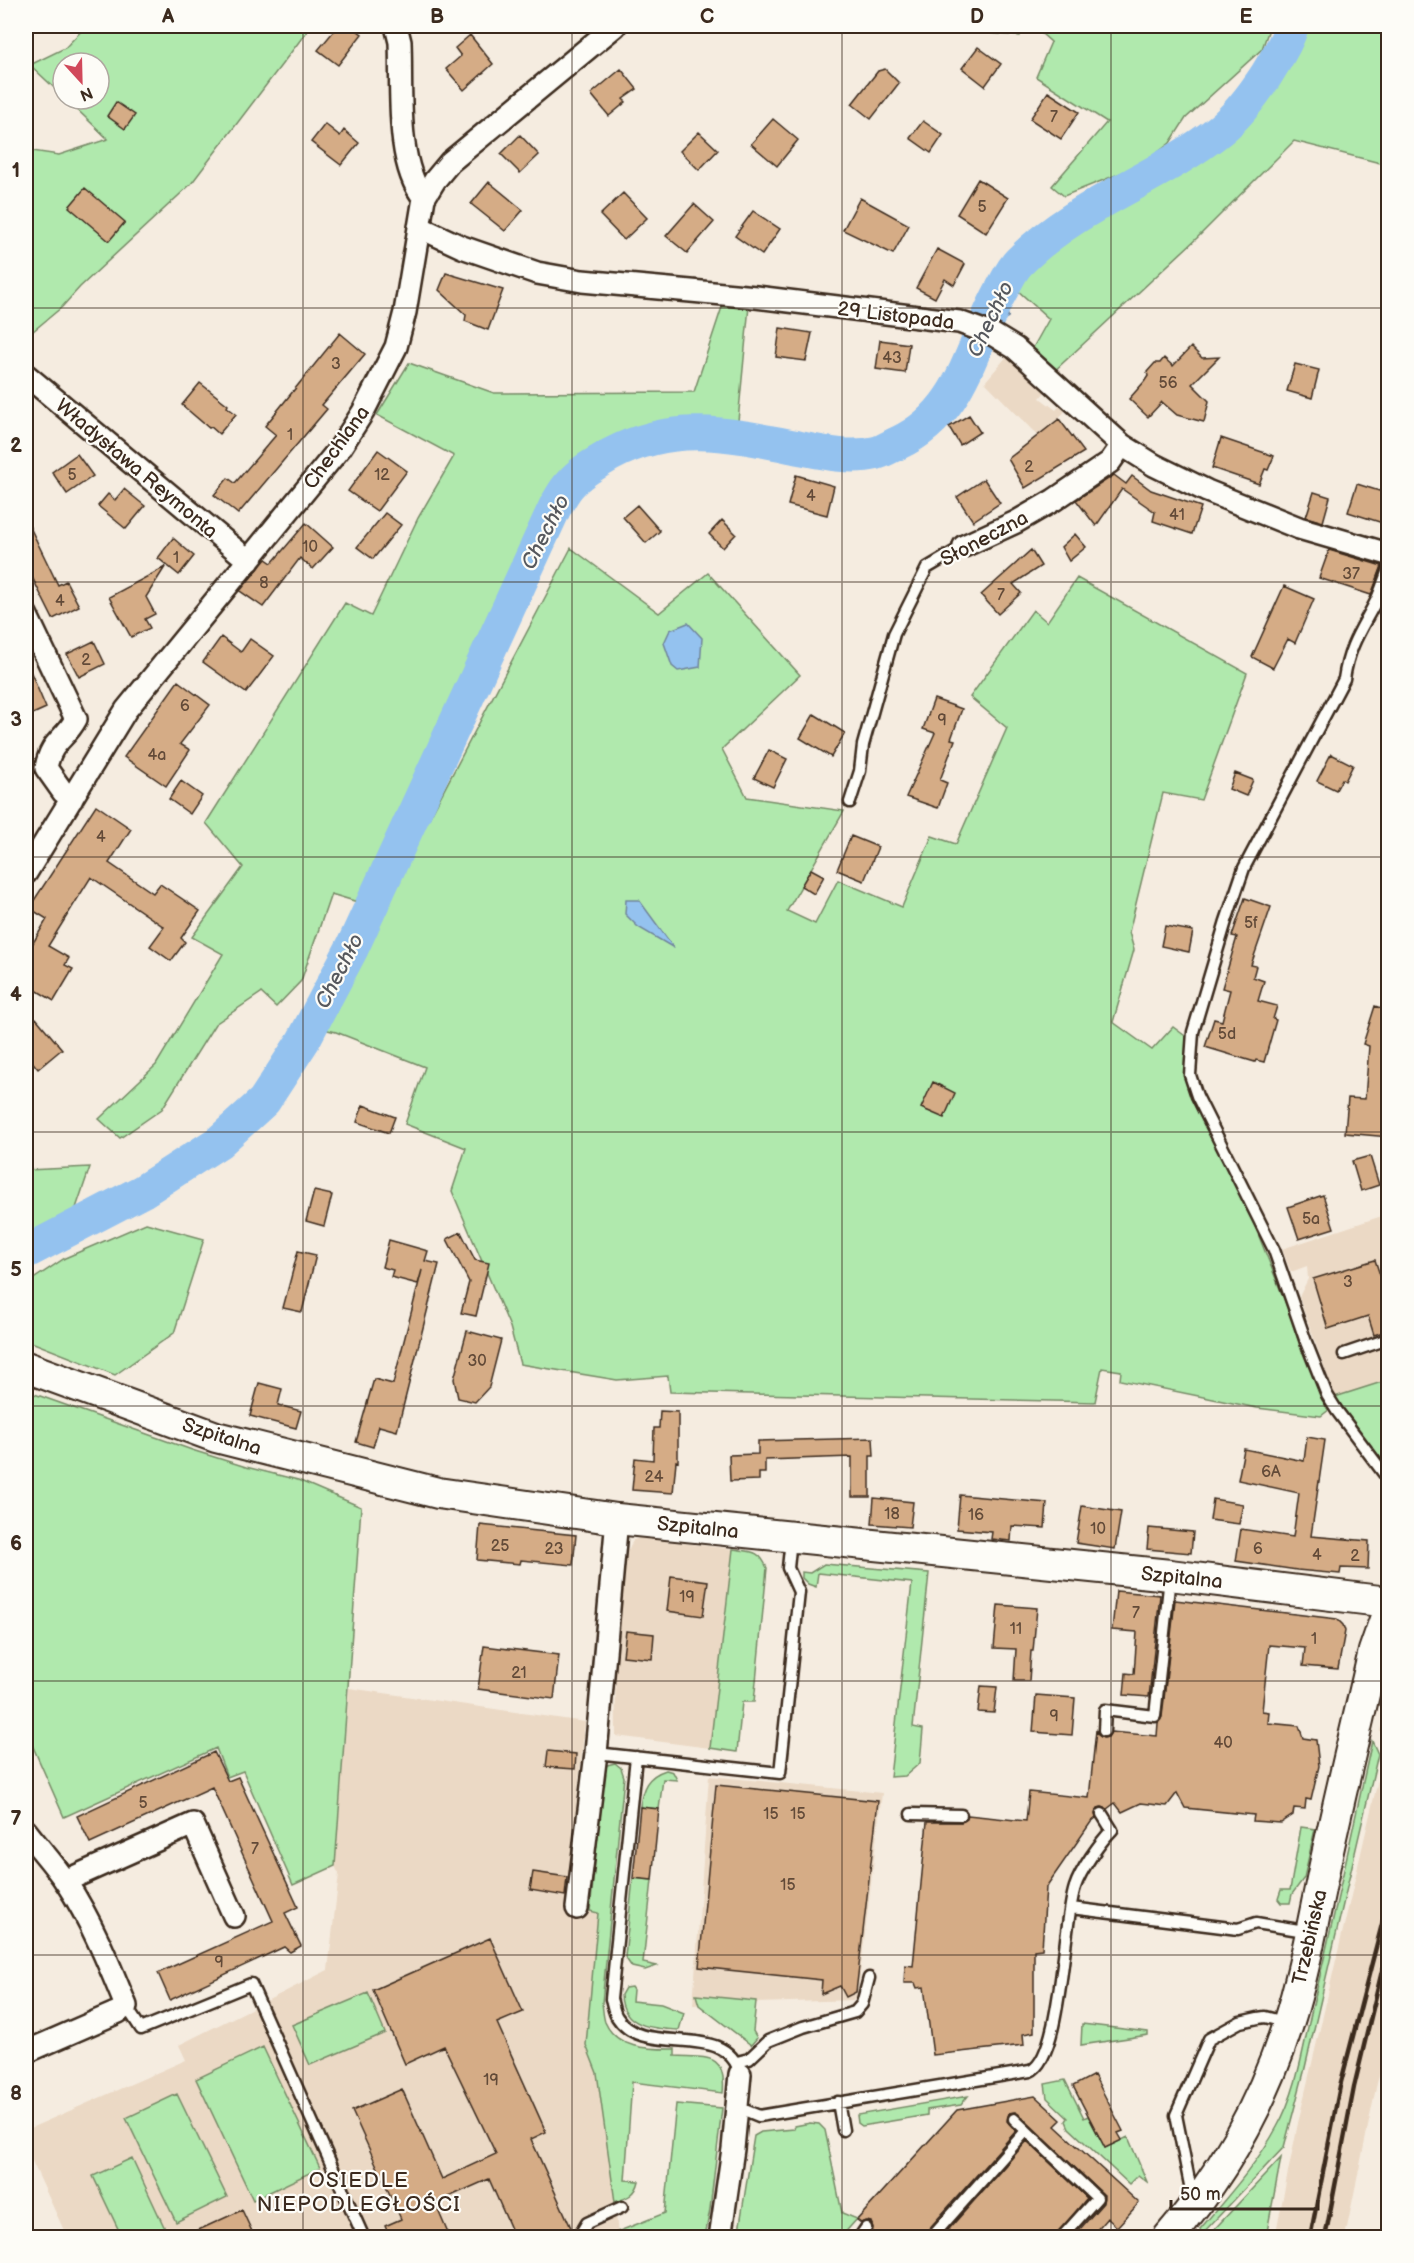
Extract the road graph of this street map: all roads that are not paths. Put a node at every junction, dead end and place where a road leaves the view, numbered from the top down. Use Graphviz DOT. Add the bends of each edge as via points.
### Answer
graph roads {
  1 [pos="396,26"];
  2 [pos="615,26"];
  3 [pos="424,198"];
  4 [pos="419,227"];
  5 [pos="26,375"];
  6 [pos="1122,445"];
  7 [pos="964,546"];
  8 [pos="1389,554"];
  9 [pos="249,561"];
  10 [pos="1389,570"];
  11 [pos="26,614"];
  12 [pos="72,799"];
  13 [pos="850,802"];
  14 [pos="28,862"];
  15 [pos="1389,1339"];
  16 [pos="1344,1354"];
  17 [pos="26,1367"];
  18 [pos="1389,1479"];
  19 [pos="617,1518"];
  20 [pos="792,1536"];
  21 [pos="1170,1575"];
  22 [pos="1389,1602"];
  23 [pos="1389,1611"];
  24 [pos="1104,1731"];
  25 [pos="596,1754"];
  26 [pos="636,1757"];
  27 [pos="911,1814"];
  28 [pos="1102,1814"];
  29 [pos="961,1815"];
  30 [pos="26,1831"];
  31 [pos="65,1881"];
  32 [pos="577,1908"];
  33 [pos="1071,1908"];
  34 [pos="234,1916"];
  35 [pos="1311,1932"];
  36 [pos="869,1978"];
  37 [pos="126,2006"];
  38 [pos="1288,2023"];
  39 [pos="26,2052"];
  40 [pos="738,2068"];
  41 [pos="838,2102"];
  42 [pos="737,2107"];
  43 [pos="1014,2119"];
  44 [pos="843,2130"];
  45 [pos="1026,2132"];
  46 [pos="1194,2205"];
  47 [pos="622,2207"];
  48 [pos="866,2228"];
  49 [pos="364,2238"];
  50 [pos="578,2238"];
  51 [pos="720,2238"];
  52 [pos="859,2238"];
  53 [pos="931,2238"];
  54 [pos="1061,2238"];
  55 [pos="1168,2238"];
  1 -- 3 [label="street" via="404,149 412,180"];
  2 -- 3 [label="street, Chechlana" via="450,162"];
  3 -- 4 [label="street, Chechlana"];
  4 -- 6 [label="street, 29 Listopada" via="462,247 537,273 582,281 959,322 992,334 1020,351"];
  4 -- 9 [label="street, Chechlana" via="405,312 396,347 380,381 340,448"];
  5 -- 9 [label="street, Władysława Reymonta"];
  6 -- 7 [label="street, Słoneczna" via="1110,462 1054,500"];
  6 -- 8 [label="street, 29 Listopada" via="1207,491 1299,528"];
  7 -- 13 [label="lane, Słoneczna" via="927,568 894,634"];
  9 -- 12 [label="street, Chechlana" via="126,710"];
  10 -- 18 [label="lane" via="1352,645 1344,680 1244,868 1193,1032 1190,1075 1274,1250 1327,1395"];
  11 -- 12 [label="street" via="76,719 49,753 46,768"];
  12 -- 14 [label="street, Chechlana"];
  15 -- 16 [label="lane"];
  17 -- 19 [label="street, Szpitalna" via="216,1437 356,1474 438,1493"];
  19 -- 20 [label="street, Szpitalna"];
  19 -- 25 [label="street"];
  20 -- 21 [label="street, Szpitalna"];
  20 -- 26 [label="lane" via="788,1568 799,1592 780,1773"];
  21 -- 22 [label="street, Szpitalna"];
  21 -- 24 [label="lane" via="1155,1716 1105,1710"];
  23 -- 35 [label="street, Trzebińska" via="1374,1651"];
  25 -- 26 [label="lane"];
  25 -- 32 [label="street"];
  26 -- 40 [label="lane" via="611,1999 617,2017 631,2032 724,2050"];
  27 -- 29 [label="lane"];
  28 -- 33 [label="lane" via="1112,1830 1078,1879"];
  30 -- 31 [label="street"];
  31 -- 34 [label="street" via="193,1824"];
  31 -- 37 [label="street" via="99,1942"];
  33 -- 35 [label="lane" via="1238,1929 1256,1923"];
  33 -- 41 [label="lane" via="1049,2043 1037,2067"];
  35 -- 38 [label="street, Trzebińska"];
  36 -- 40 [label="lane" via="862,2004 855,2012 768,2041"];
  37 -- 39 [label="street"];
  37 -- 49 [label="lane" via="141,2029 251,1984"];
  38 -- 46 [label="street, Trzebińska" via="1259,2100 1230,2153"];
  38 -- 46 [label="lane" via="1258,2018 1240,2022 1209,2039 1176,2115"];
  40 -- 42 [label="street"];
  41 -- 42 [label="lane" via="759,2116"];
  41 -- 44 [label="lane"];
  42 -- 51 [label="street"];
  43 -- 45 [label="lane"];
  45 -- 53 [label="lane"];
  45 -- 54 [label="lane" via="1097,2198"];
  46 -- 55 [label="street, Trzebińska"];
  47 -- 50 [label="lane" via="587,2223"];
  48 -- 52 [label="lane"];
}
